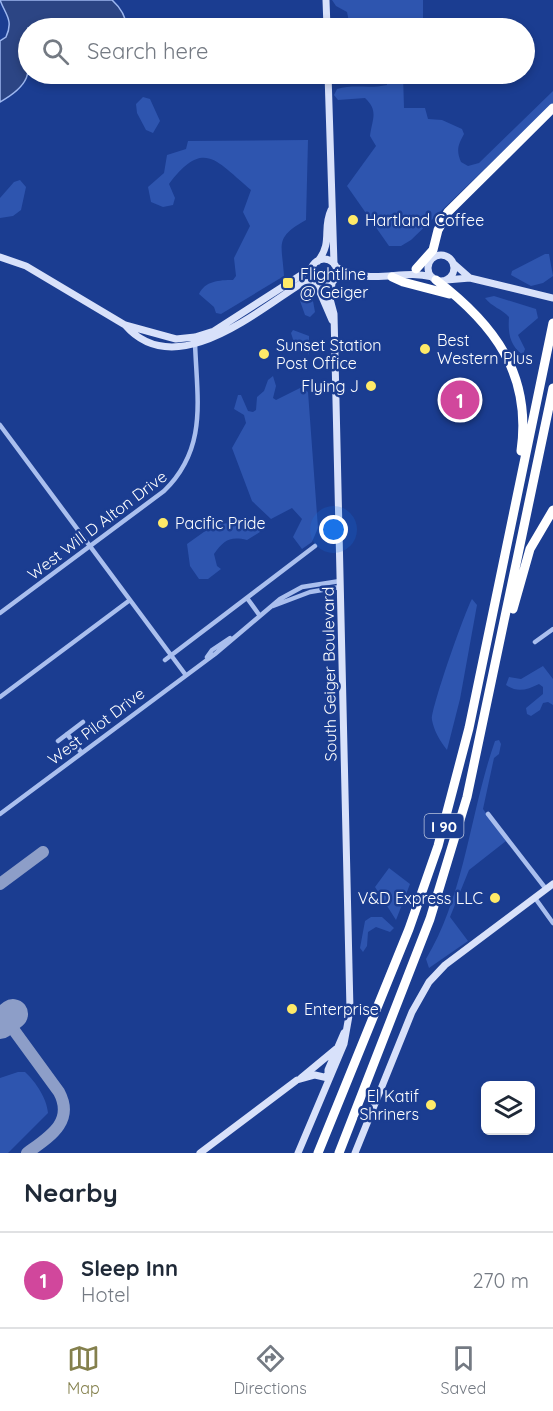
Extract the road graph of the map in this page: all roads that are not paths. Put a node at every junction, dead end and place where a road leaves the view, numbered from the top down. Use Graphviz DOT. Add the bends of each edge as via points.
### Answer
graph roads {
  1 [pos="326,0"];
  2 [pos="327,18"];
  3 [pos="328,84"];
  4 [pos="553,108"];
  5 [pos="331,210"];
  6 [pos="441,225"];
  7 [pos="0,257"];
  8 [pos="433,259"];
  9 [pos="318,261"];
  10 [pos="453,263"];
  11 [pos="335,265"];
  12 [pos="312,268"];
  13 [pos="416,270"];
  14 [pos="352,275"];
  15 [pos="396,277"];
  16 [pos="470,278"];
  17 [pos="438,279"];
  18 [pos="333,281"];
  19 [pos="316,283"];
  20 [pos="553,298"];
  21 [pos="462,300"];
  22 [pos="332,320"];
  23 [pos="553,323"];
  24 [pos="195,341"];
  25 [pos="553,388"];
  26 [pos="0,425"];
  27 [pos="519,484"];
  28 [pos="553,510"];
  29 [pos="90,546"];
  30 [pos="315,546"];
  31 [pos="340,584"];
  32 [pos="247,598"];
  33 [pos="130,600"];
  34 [pos="0,613"];
  35 [pos="260,616"];
  36 [pos="553,629"];
  37 [pos="503,630"];
  38 [pos="536,642"];
  39 [pos="171,656"];
  40 [pos="165,660"];
  41 [pos="185,674"];
  42 [pos="0,697"];
  43 [pos="84,722"];
  44 [pos="67,734"];
  45 [pos="58,741"];
  46 [pos="81,752"];
  47 [pos="0,814"];
  48 [pos="488,814"];
  49 [pos="553,884"];
  50 [pos="546,889"];
  51 [pos="534,898"];
  52 [pos="553,923"];
  53 [pos="348,1027"];
  54 [pos="338,1047"];
  55 [pos="301,1078"];
  56 [pos="328,1078"];
  57 [pos="205,1151"];
  58 [pos="298,1153"];
  59 [pos="318,1153"];
  60 [pos="339,1153"];
  61 [pos="355,1153"];
  1 -- 2 [label="street"];
  3 -- 5 [label="street"];
  4 -- 6 [label="highway" via="469,190"];
  5 -- 9 [label="street" via="327,246"];
  5 -- 11 [label="street"];
  6 -- 8 [label="highway" via="441,246"];
  6 -- 13 [label="highway" via="433,250"];
  7 -- 24 [label="street" via="26,266 125,325 138,337 159,344"];
  8 -- 10 [label="street" via="447,257"];
  8 -- 13 [label="street"];
  8 -- 17 [label="street" via="428,270"];
  9 -- 11 [label="street" via="325,259"];
  9 -- 12 [label="street"];
  10 -- 16 [label="street"];
  10 -- 17 [label="street" via="452,275"];
  11 -- 14 [label="street"];
  11 -- 18 [label="street"];
  12 -- 19 [label="street"];
  12 -- 24 [label="street"];
  13 -- 15 [label="street"];
  14 -- 15 [label="street"];
  14 -- 18 [label="street"];
  15 -- 17 [label="street" via="418,274"];
  15 -- 21 [label="highway"];
  16 -- 17 [label="street"];
  16 -- 20 [label="street"];
  17 -- 21 [label="highway"];
  18 -- 19 [label="street"];
  18 -- 22 [label="street, South Geiger Boulevard"];
  19 -- 22 [label="street, South Geiger Boulevard"];
  19 -- 24 [label="street" via="302,283 219,336"];
  21 -- 27 [label="highway" via="496,336 516,381 523,428"];
  22 -- 31 [label="street, South Geiger Boulevard"];
  23 -- 27 [label="highway, I 90"];
  24 -- 29 [label="street, West Will D Alton Drive" via="197,428 189,459 179,477 164,491"];
  25 -- 37 [label="highway, I 90"];
  26 -- 29 [label="street"];
  27 -- 59 [label="highway, I 90" via="469,728 438,846 409,929"];
  28 -- 37 [label="highway" via="530,549 512,615"];
  29 -- 33 [label="street"];
  29 -- 34 [label="street, West Will D Alton Drive"];
  30 -- 32 [label="street"];
  31 -- 35 [label="street, West Pilot Drive" via="302,587"];
  31 -- 53 [label="street, South Geiger Boulevard"];
  32 -- 35 [label="street"];
  32 -- 39 [label="street"];
  33 -- 39 [label="street"];
  33 -- 42 [label="street"];
  35 -- 41 [label="street, West Pilot Drive"];
  36 -- 38 [label="street"];
  37 -- 60 [label="highway, I 90" via="474,767 448,863"];
  39 -- 40 [label="street"];
  39 -- 41 [label="street"];
  41 -- 46 [label="street, West Pilot Drive"];
  43 -- 44 [label="street"];
  44 -- 45 [label="street"];
  44 -- 46 [label="street"];
  46 -- 47 [label="street, West Pilot Drive"];
  48 -- 50 [label="street"];
  49 -- 50 [label="street"];
  50 -- 51 [label="street"];
  51 -- 52 [label="street"];
  51 -- 61 [label="street" via="445,965 429,982 412,1012"];
  53 -- 54 [label="street, South Geiger Boulevard"];
  53 -- 56 [label="street, South Geiger Boulevard" via="345,1044"];
  54 -- 55 [label="street"];
  54 -- 56 [label="street, South Geiger Boulevard"];
  55 -- 56 [label="street"];
  55 -- 57 [label="street"];
  56 -- 58 [label="street, South Geiger Boulevard"];
}
